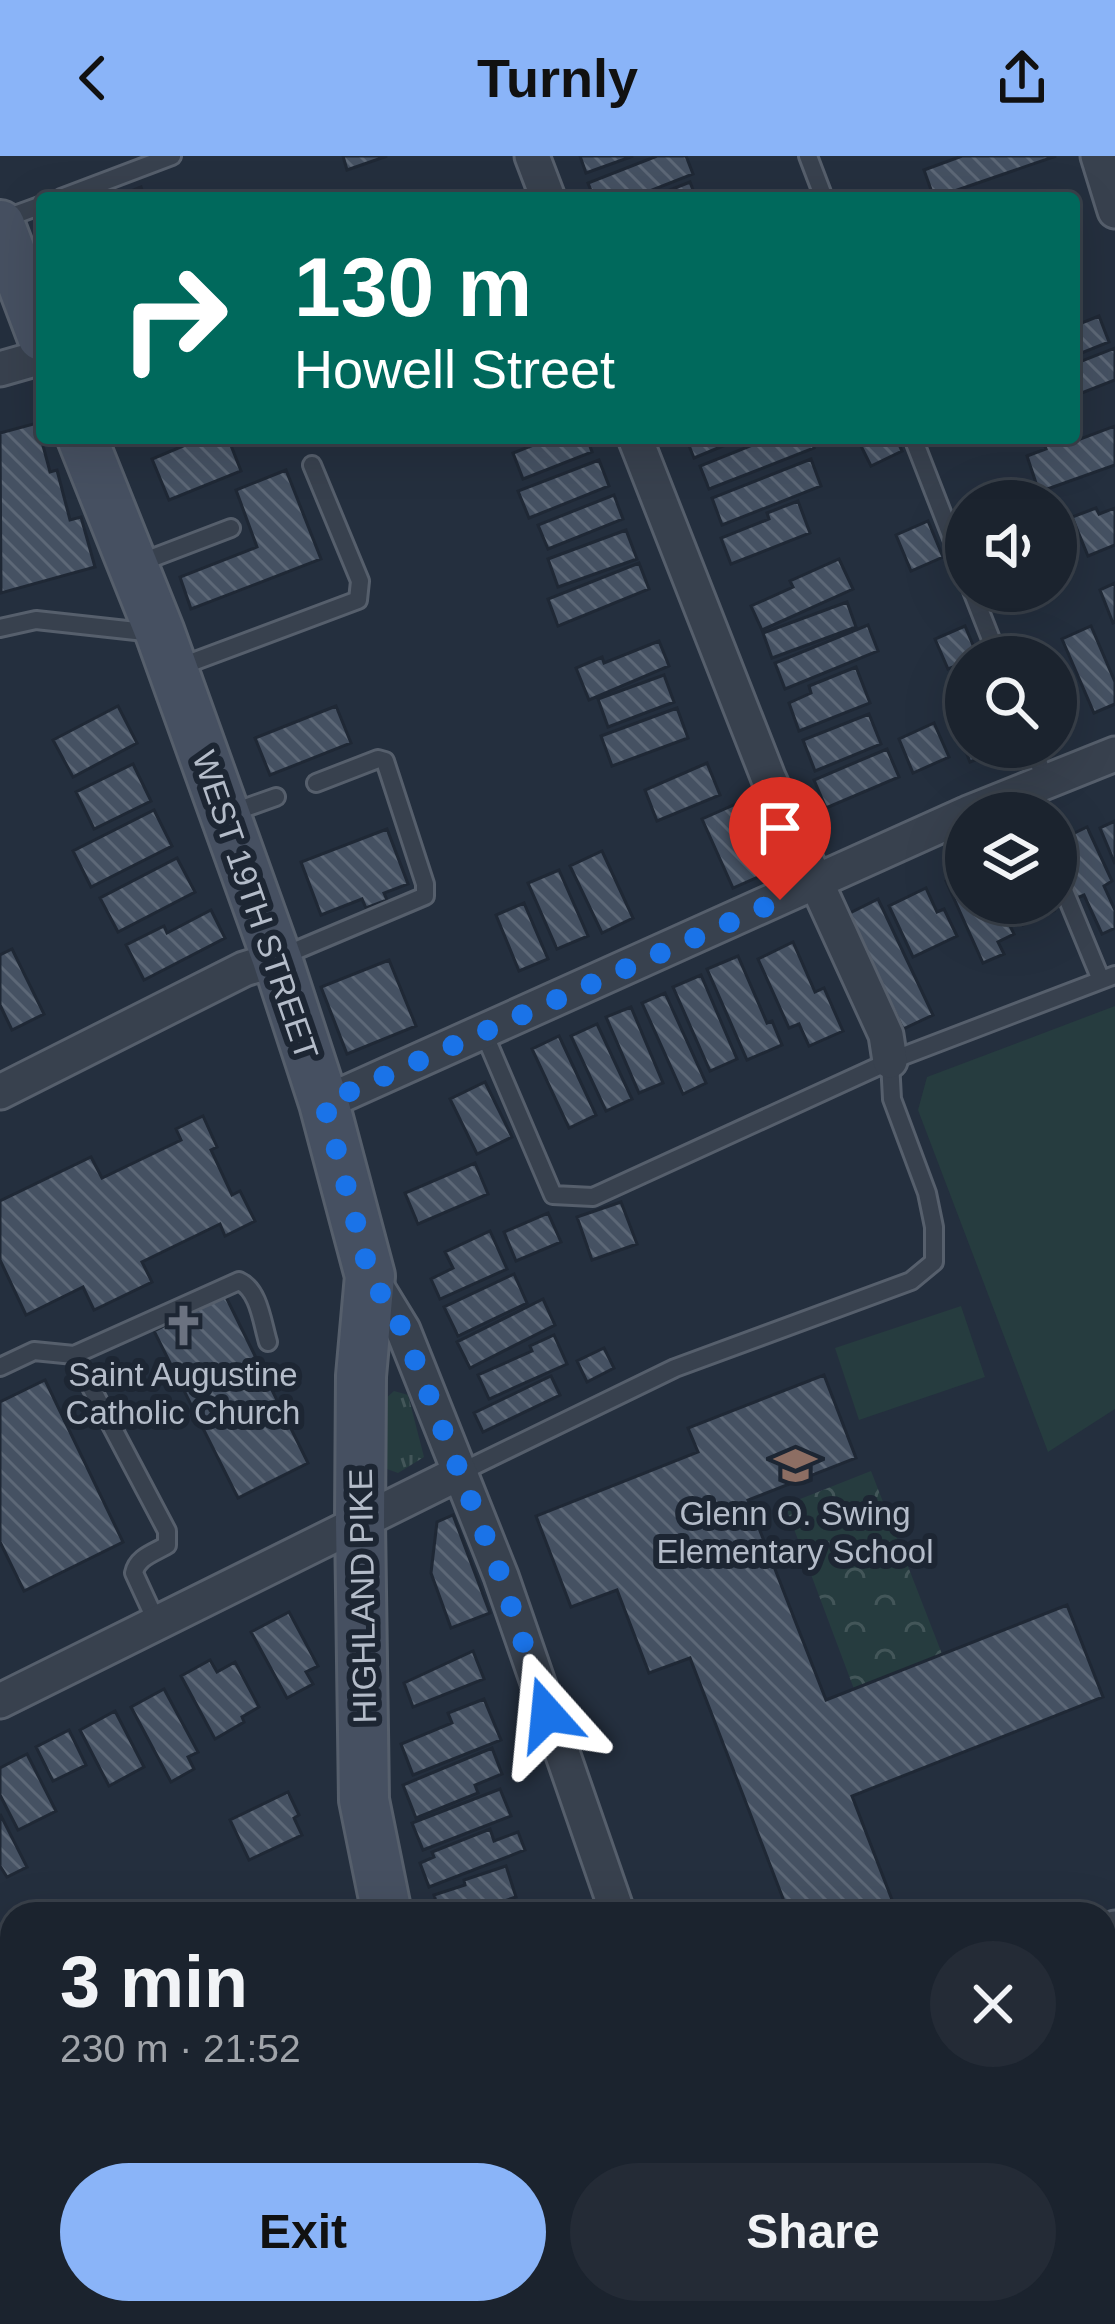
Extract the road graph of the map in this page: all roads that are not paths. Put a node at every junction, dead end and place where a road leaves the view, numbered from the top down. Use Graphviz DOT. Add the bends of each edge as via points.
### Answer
graph roads {
  1 [pos="172,156"];
  2 [pos="532,156"];
  3 [pos="808,156"];
  4 [pos="1098,156"];
  5 [pos="77,192"];
  6 [pos="546,192"];
  7 [pos="822,192"];
  8 [pos="36,208"];
  9 [pos="1115,211"];
  10 [pos="0,223"];
  11 [pos="36,319"];
  12 [pos="36,359"];
  13 [pos="0,369"];
  14 [pos="84,444"];
  15 [pos="637,444"];
  16 [pos="915,444"];
  17 [pos="312,465"];
  18 [pos="945,520"];
  19 [pos="231,528"];
  20 [pos="133,566"];
  21 [pos="0,628"];
  22 [pos="166,651"];
  23 [pos="1115,754"];
  24 [pos="316,783"];
  25 [pos="1036,792"];
  26 [pos="276,796"];
  27 [pos="225,815"];
  28 [pos="945,823"];
  29 [pos="814,882"];
  30 [pos="1077,914"];
  31 [pos="277,959"];
  32 [pos="1108,977"];
  33 [pos="483,1031"];
  34 [pos="890,1061"];
  35 [pos="0,1092"];
  36 [pos="324,1103"];
  37 [pos="370,1276"];
  38 [pos="268,1342"];
  39 [pos="74,1355"];
  40 [pos="0,1366"];
  41 [pos="459,1473"];
  42 [pos="360,1522"];
  43 [pos="157,1623"];
  44 [pos="0,1701"];
  45 [pos="384,1902"];
  46 [pos="614,1902"];
  1 -- 5 [label="lane"];
  2 -- 6 [label="street"];
  3 -- 7 [label="lane"];
  4 -- 9 [label="street"];
  8 -- 10 [label="lane"];
  10 -- 11 [label="street"];
  12 -- 13 [label="street"];
  14 -- 20 [label="street, WEST 19TH STREET"];
  15 -- 29 [label="street"];
  16 -- 18 [label="lane"];
  17 -- 22 [label="lane" via="360,581 358,599"];
  19 -- 20 [label="lane"];
  20 -- 22 [label="street, WEST 19TH STREET"];
  21 -- 22 [label="lane" via="36,620"];
  22 -- 27 [label="street, WEST 19TH STREET"];
  23 -- 25 [label="street"];
  24 -- 31 [label="lane" via="385,760 425,896"];
  26 -- 27 [label="lane"];
  27 -- 31 [label="street, WEST 19TH STREET"];
  28 -- 29 [label="street"];
  29 -- 33 [label="street"];
  29 -- 34 [label="street" via="886,1035"];
  30 -- 32 [label="lane"];
  31 -- 35 [label="street"];
  31 -- 36 [label="street, WEST 19TH STREET"];
  32 -- 34 [label="lane"];
  33 -- 34 [label="lane" via="553,1195 593,1198"];
  33 -- 36 [label="street"];
  34 -- 41 [label="lane" via="892,1099 927,1192 934,1262 911,1281 675,1368"];
  36 -- 37 [label="street, WEST 19TH STREET"];
  37 -- 41 [label="street, WEST 19TH STREET" via="403,1330"];
  37 -- 42 [label="street, HIGHLAND PIKE"];
  38 -- 39 [label="lane" via="254,1295 239,1281"];
  39 -- 40 [label="lane" via="34,1351"];
  39 -- 43 [label="lane" via="167,1531 167,1545 135,1565 134,1574"];
  41 -- 42 [label="street"];
  41 -- 46 [label="street, WEST 19TH STREET"];
  42 -- 43 [label="street"];
  42 -- 45 [label="street, HIGHLAND PIKE" via="364,1799"];
  43 -- 44 [label="street"];
}
